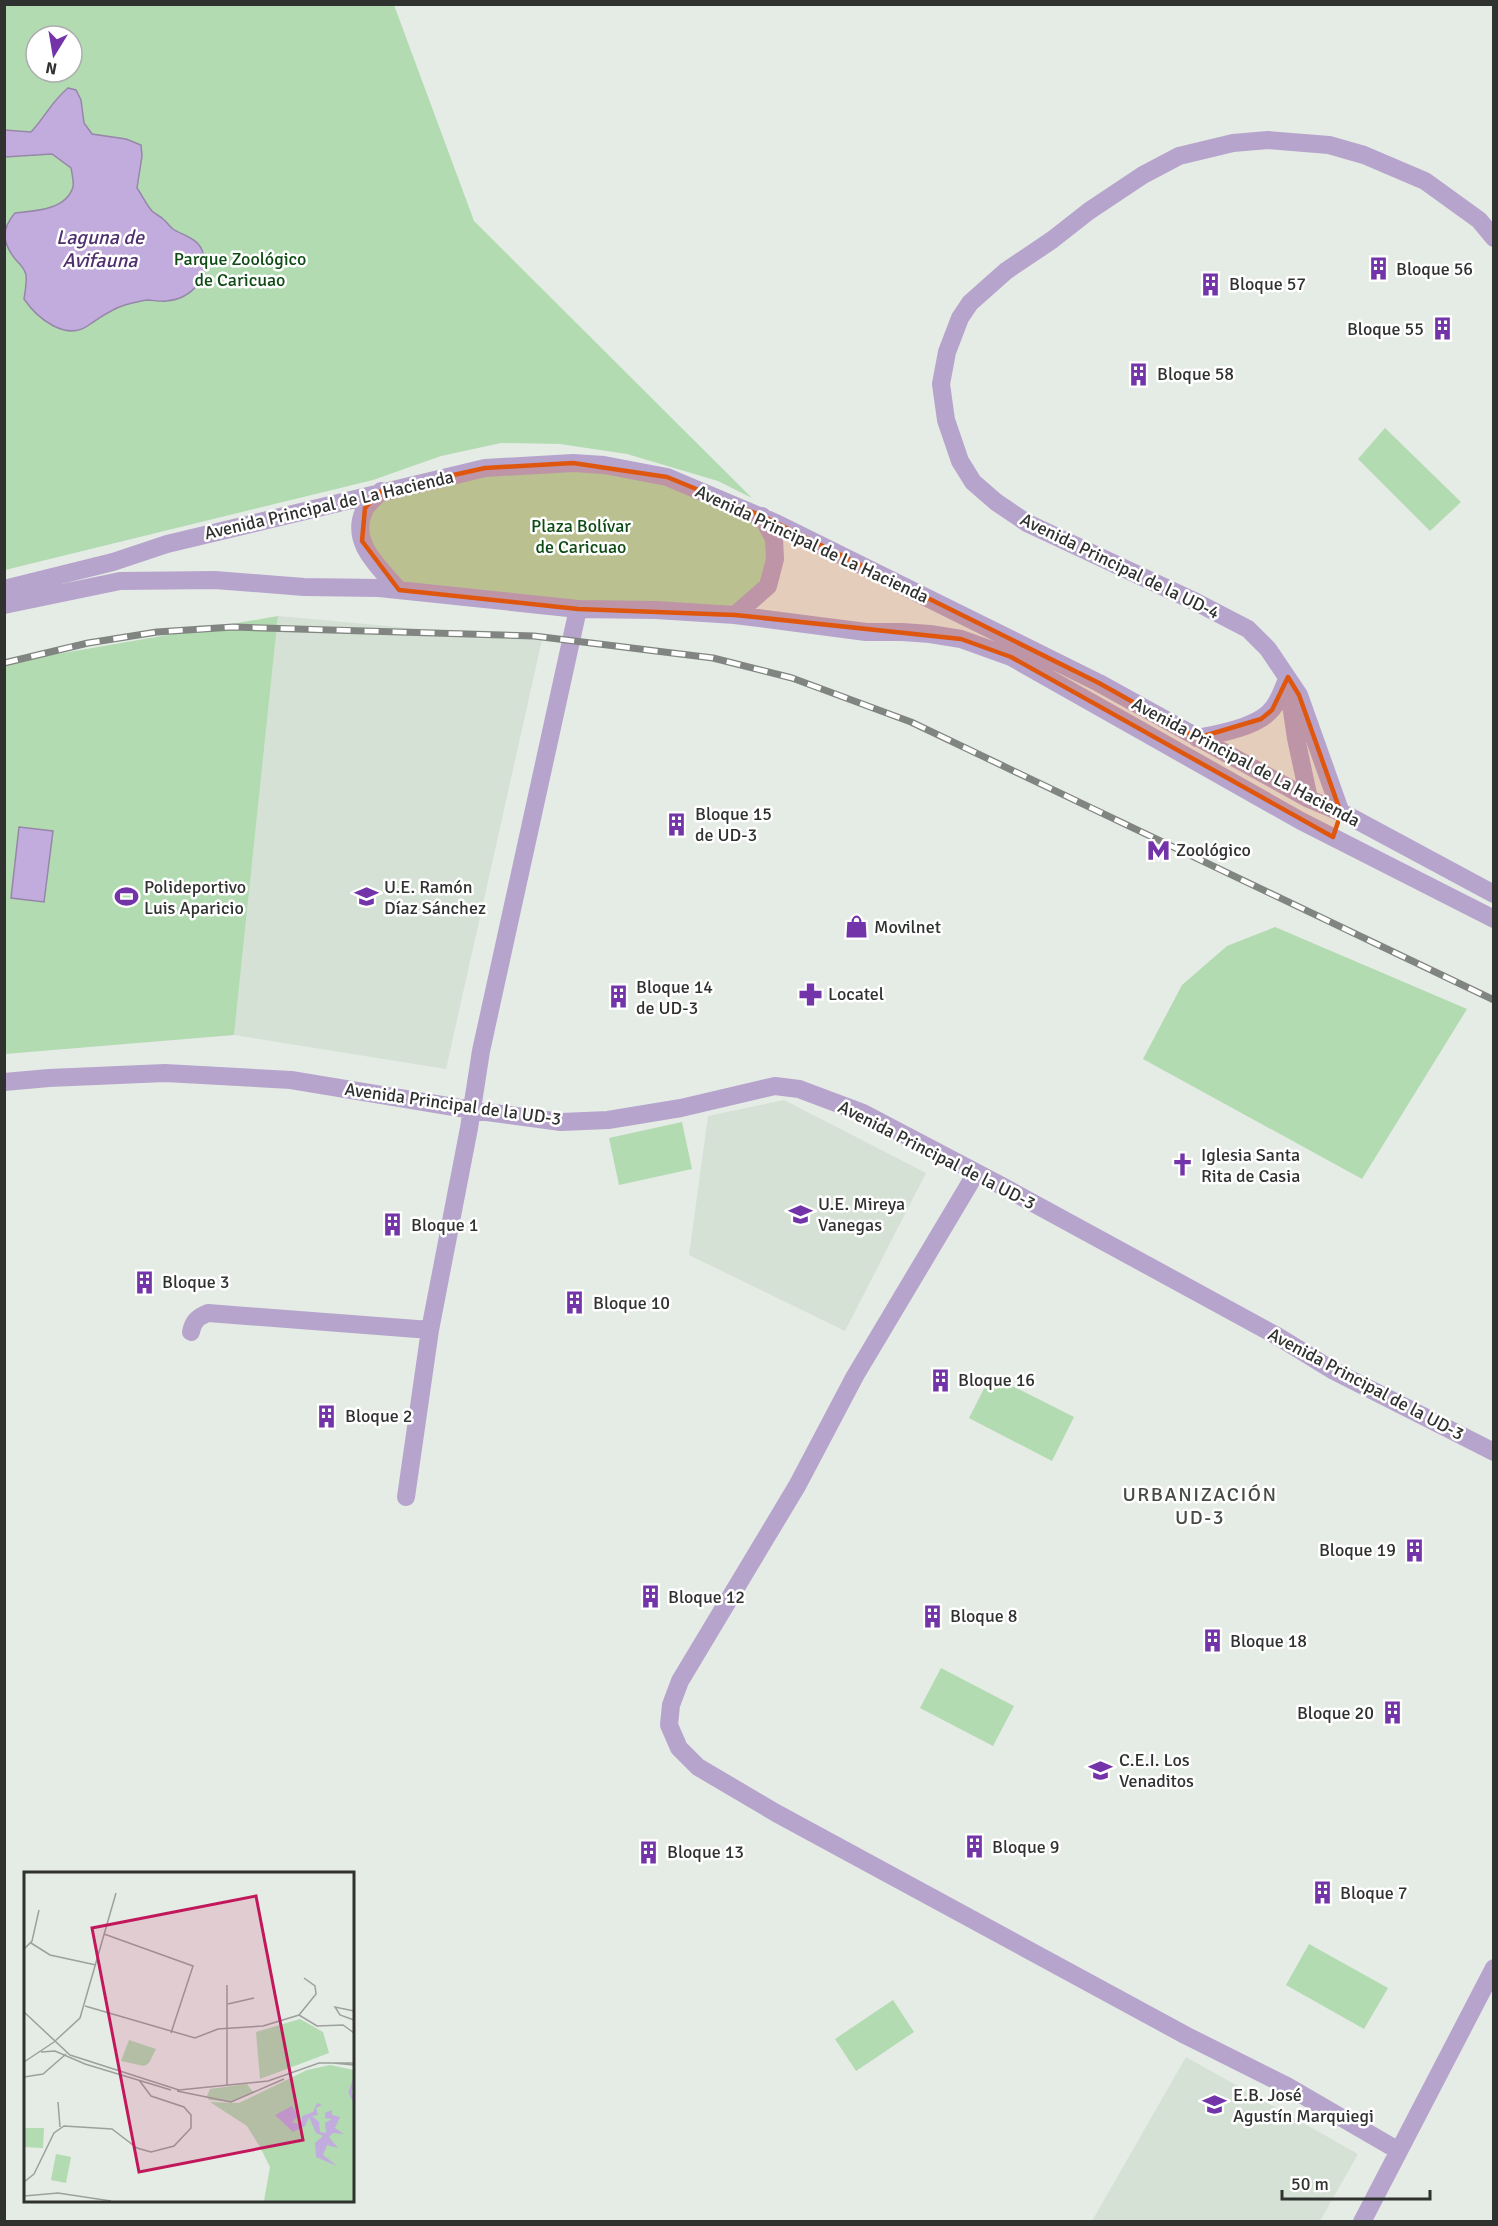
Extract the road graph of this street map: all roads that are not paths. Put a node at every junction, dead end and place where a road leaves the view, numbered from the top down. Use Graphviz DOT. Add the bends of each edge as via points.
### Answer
graph roads {
  1 [pos="1494,238"];
  2 [pos="381,492"];
  3 [pos="762,516"];
  4 [pos="4,589"];
  5 [pos="399,590"];
  6 [pos="4,605"];
  7 [pos="578,609"];
  8 [pos="735,615"];
  9 [pos="1288,677"];
  10 [pos="1197,738"];
  11 [pos="1309,798"];
  12 [pos="1341,813"];
  13 [pos="1301,821"];
  14 [pos="1333,837"];
  15 [pos="1494,894"];
  16 [pos="1494,919"];
  17 [pos="4,1083"];
  18 [pos="472,1110"];
  19 [pos="976,1173"];
  20 [pos="430,1330"];
  21 [pos="191,1332"];
  22 [pos="1494,1452"];
  23 [pos="406,1497"];
  24 [pos="1494,1968"];
  25 [pos="1399,2151"];
  26 [pos="1362,2222"];
  1 -- 9 [label="street, Avenida Principal de la UD-4" via="1479,220 1425,181 1364,155 1329,145 1268,140 1233,143 1179,156 1143,175 1006,271 970,303 960,318 947,352 941,384 949,430 960,461 973,482 1027,523 1248,629 1269,649"];
  2 -- 3 [label="street, Avenida Principal de La Hacienda" via="485,468 573,463 667,477"];
  2 -- 4 [label="street, Avenida Principal de La Hacienda"];
  2 -- 5 [label="street" via="365,508 360,525 362,541 368,554"];
  3 -- 8 [label="street" via="774,539 775,559 768,586"];
  3 -- 10 [label="street, Avenida Principal de La Hacienda" via="1099,683"];
  5 -- 6 [label="street, Avenida Principal de La Hacienda" via="304,588 215,580 120,581"];
  5 -- 7 [label="street, Avenida Principal de La Hacienda"];
  7 -- 8 [label="street, Avenida Principal de La Hacienda"];
  7 -- 18 [label="street" via="481,1050"];
  8 -- 13 [label="street, Avenida Principal de La Hacienda" via="866,632 930,634 961,639 1011,657"];
  9 -- 10 [label="street" via="1272,710 1261,719"];
  9 -- 11 [label="street, Avenida Principal de la UD-4"];
  9 -- 12 [label="street, Avenida Principal de la UD-4" via="1299,695"];
  10 -- 11 [label="street, Avenida Principal de La Hacienda"];
  11 -- 12 [label="street, Avenida Principal de La Hacienda"];
  11 -- 13 [label="street"];
  12 -- 14 [label="street"];
  12 -- 15 [label="street, Avenida Principal de La Hacienda"];
  13 -- 14 [label="street, Avenida Principal de La Hacienda"];
  14 -- 16 [label="street, Avenida Principal de La Hacienda"];
  17 -- 18 [label="street, Avenida Principal de la UD-3" via="165,1073 291,1080"];
  18 -- 19 [label="street, Avenida Principal de la UD-3" via="561,1122 608,1120 775,1086 799,1089 863,1113"];
  18 -- 20 [label="street"];
  19 -- 22 [label="street, Avenida Principal de la UD-3" via="1277,1336 1334,1371"];
  19 -- 25 [label="street" via="680,1681 669,1725 679,1748 698,1767 776,1813 1185,2035 1287,2086"];
  20 -- 21 [label="street" via="208,1313 193,1323"];
  20 -- 23 [label="street"];
  24 -- 25 [label="street"];
  25 -- 26 [label="street"];
}
